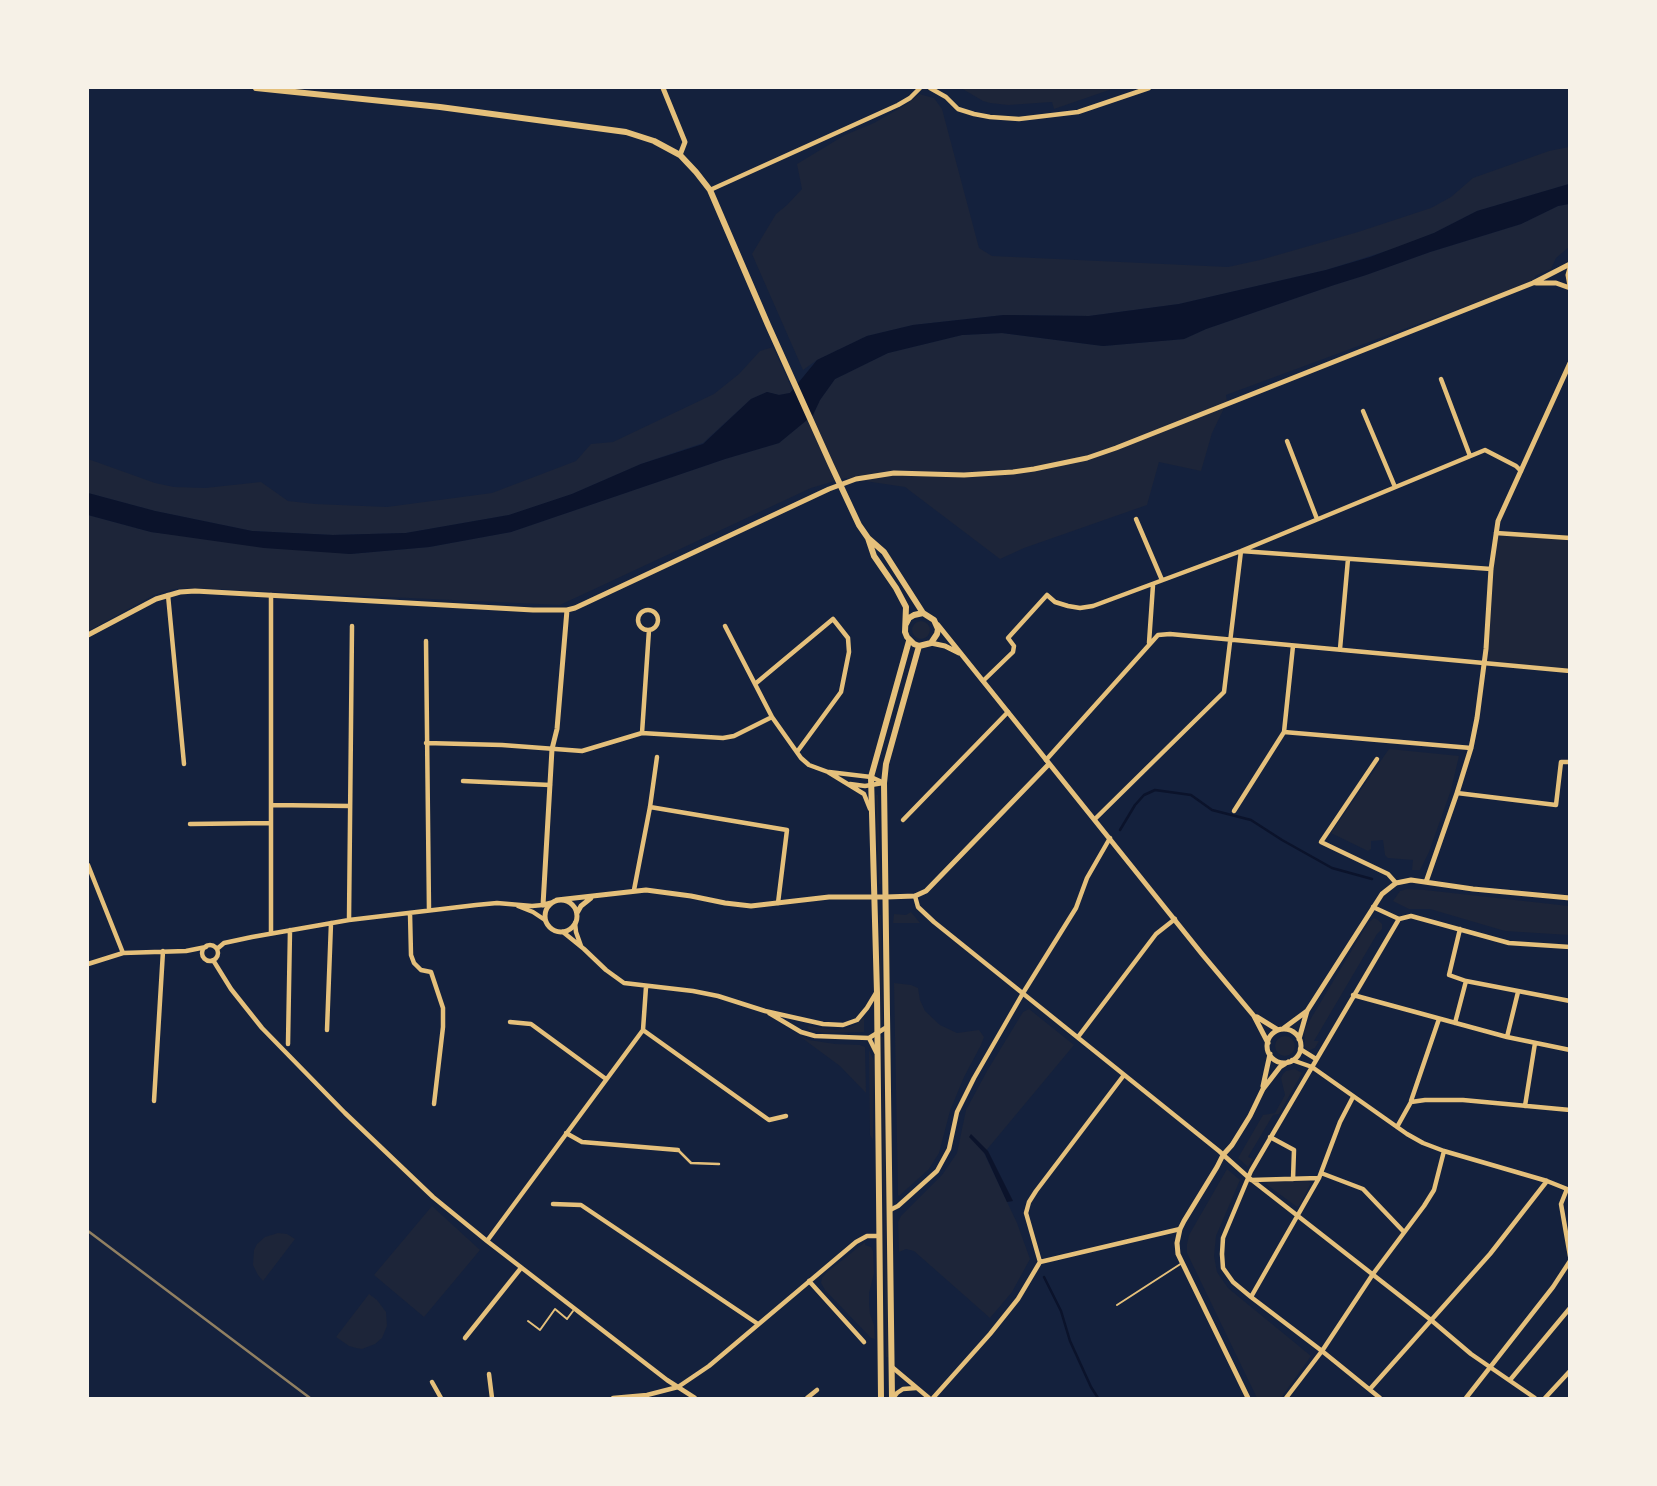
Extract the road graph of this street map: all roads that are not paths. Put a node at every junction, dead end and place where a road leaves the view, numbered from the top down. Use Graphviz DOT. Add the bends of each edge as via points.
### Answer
graph roads {
  1 [pos="256,88"];
  2 [pos="663,88"];
  3 [pos="920,88"];
  4 [pos="930,88"];
  5 [pos="1149,88"];
  6 [pos="680,155"];
  7 [pos="710,190"];
  8 [pos="1570,266"];
  9 [pos="1533,283"];
  10 [pos="1570,287"];
  11 [pos="1570,363"];
  12 [pos="1441,379"];
  13 [pos="1363,411"];
  14 [pos="1287,441"];
  15 [pos="1470,456"];
  16 [pos="1521,471"];
  17 [pos="1395,487"];
  18 [pos="1136,519"];
  19 [pos="1318,519"];
  20 [pos="1496,533"];
  21 [pos="868,538"];
  22 [pos="1570,538"];
  23 [pos="1241,551"];
  24 [pos="1348,559"];
  25 [pos="881,568"];
  26 [pos="1491,569"];
  27 [pos="1162,580"];
  28 [pos="902,581"];
  29 [pos="1153,585"];
  30 [pos="271,594"];
  31 [pos="168,595"];
  32 [pos="567,610"];
  33 [pos="923,613"];
  34 [pos="934,620"];
  35 [pos="352,626"];
  36 [pos="725,626"];
  37 [pos="905,627"];
  38 [pos="649,630"];
  39 [pos="88,635"];
  40 [pos="1230,640"];
  41 [pos="426,641"];
  42 [pos="909,641"];
  43 [pos="931,643"];
  44 [pos="1149,644"];
  45 [pos="919,646"];
  46 [pos="1293,646"];
  47 [pos="1340,649"];
  48 [pos="962,654"];
  49 [pos="1485,663"];
  50 [pos="1570,671"];
  51 [pos="983,681"];
  52 [pos="755,684"];
  53 [pos="1008,712"];
  54 [pos="772,717"];
  55 [pos="1284,732"];
  56 [pos="642,733"];
  57 [pos="426,743"];
  58 [pos="1471,748"];
  59 [pos="552,749"];
  60 [pos="797,752"];
  61 [pos="657,757"];
  62 [pos="1377,759"];
  63 [pos="1048,762"];
  64 [pos="1570,762"];
  65 [pos="184,764"];
  66 [pos="828,772"];
  67 [pos="872,777"];
  68 [pos="463,780"];
  69 [pos="846,783"];
  70 [pos="884,783"];
  71 [pos="550,785"];
  72 [pos="872,786"];
  73 [pos="1457,793"];
  74 [pos="272,805"];
  75 [pos="350,806"];
  76 [pos="650,807"];
  77 [pos="1234,811"];
  78 [pos="873,817"];
  79 [pos="1095,819"];
  80 [pos="903,820"];
  81 [pos="271,823"];
  82 [pos="190,824"];
  83 [pos="1110,838"];
  84 [pos="88,865"];
  85 [pos="1426,882"];
  86 [pos="1396,883"];
  87 [pos="634,891"];
  88 [pos="597,895"];
  89 [pos="915,895"];
  90 [pos="874,897"];
  91 [pos="886,897"];
  92 [pos="1570,898"];
  93 [pos="554,902"];
  94 [pos="514,904"];
  95 [pos="778,904"];
  96 [pos="543,905"];
  97 [pos="1373,907"];
  98 [pos="429,910"];
  99 [pos="410,913"];
  100 [pos="577,915"];
  101 [pos="1175,919"];
  102 [pos="1399,919"];
  103 [pos="349,920"];
  104 [pos="545,920"];
  105 [pos="331,923"];
  106 [pos="575,923"];
  107 [pos="1460,929"];
  108 [pos="290,930"];
  109 [pos="563,932"];
  110 [pos="271,933"];
  111 [pos="206,947"];
  112 [pos="582,947"];
  113 [pos="1570,947"];
  114 [pos="217,949"];
  115 [pos="163,951"];
  116 [pos="186,951"];
  117 [pos="123,953"];
  118 [pos="203,956"];
  119 [pos="212,960"];
  120 [pos="88,964"];
  121 [pos="1466,981"];
  122 [pos="646,986"];
  123 [pos="1518,992"];
  124 [pos="877,993"];
  125 [pos="1023,993"];
  126 [pos="1353,995"];
  127 [pos="1570,1002"];
  128 [pos="765,1011"];
  129 [pos="1307,1011"];
  130 [pos="1254,1016"];
  131 [pos="1439,1019"];
  132 [pos="510,1022"];
  133 [pos="1455,1023"];
  134 [pos="887,1027"];
  135 [pos="327,1030"];
  136 [pos="643,1030"];
  137 [pos="1280,1030"];
  138 [pos="877,1033"];
  139 [pos="1078,1037"];
  140 [pos="1507,1037"];
  141 [pos="869,1038"];
  142 [pos="1300,1039"];
  143 [pos="1268,1043"];
  144 [pos="1535,1043"];
  145 [pos="288,1044"];
  146 [pos="1300,1049"];
  147 [pos="1570,1050"];
  148 [pos="876,1052"];
  149 [pos="1270,1054"];
  150 [pos="1316,1059"];
  151 [pos="1290,1061"];
  152 [pos="1312,1067"];
  153 [pos="1124,1075"];
  154 [pos="606,1079"];
  155 [pos="1263,1089"];
  156 [pos="1353,1097"];
  157 [pos="154,1101"];
  158 [pos="1411,1102"];
  159 [pos="434,1104"];
  160 [pos="1525,1106"];
  161 [pos="1570,1110"];
  162 [pos="786,1116"];
  163 [pos="1397,1127"];
  164 [pos="566,1133"];
  165 [pos="1270,1137"];
  166 [pos="678,1150"];
  167 [pos="1444,1151"];
  168 [pos="1223,1155"];
  169 [pos="719,1164"];
  170 [pos="1320,1176"];
  171 [pos="1250,1179"];
  172 [pos="1293,1180"];
  173 [pos="1547,1181"];
  174 [pos="1568,1190"];
  175 [pos="553,1204"];
  176 [pos="890,1210"];
  177 [pos="1298,1216"];
  178 [pos="1180,1229"];
  179 [pos="1404,1232"];
  180 [pos="880,1236"];
  181 [pos="487,1241"];
  182 [pos="1569,1249"];
  183 [pos="1570,1258"];
  184 [pos="1040,1262"];
  185 [pos="1183,1263"];
  186 [pos="521,1268"];
  187 [pos="1373,1275"];
  188 [pos="809,1280"];
  189 [pos="1251,1297"];
  190 [pos="1117,1305"];
  191 [pos="575,1308"];
  192 [pos="1570,1308"];
  193 [pos="1431,1320"];
  194 [pos="527,1321"];
  195 [pos="758,1324"];
  196 [pos="464,1338"];
  197 [pos="864,1342"];
  198 [pos="1322,1350"];
  199 [pos="892,1366"];
  200 [pos="1490,1368"];
  201 [pos="1570,1371"];
  202 [pos="489,1374"];
  203 [pos="1510,1380"];
  204 [pos="432,1382"];
  205 [pos="678,1387"];
  206 [pos="917,1388"];
  207 [pos="1370,1389"];
  208 [pos="817,1390"];
  209 [pos="441,1398"];
  210 [pos="492,1398"];
  211 [pos="613,1398"];
  212 [pos="695,1398"];
  213 [pos="807,1398"];
  214 [pos="881,1398"];
  215 [pos="893,1398"];
  216 [pos="931,1398"];
  217 [pos="1248,1398"];
  218 [pos="1286,1398"];
  219 [pos="1380,1398"];
  220 [pos="1466,1398"];
  221 [pos="1535,1398"];
  222 [pos="1545,1398"];
  1 -- 6 [label="main road" via="626,132"];
  2 -- 6 [label="street" via="685,142"];
  3 -- 7 [label="street" via="898,105"];
  4 -- 5 [label="street" via="958,108 982,116 1015,118 1078,111"];
  6 -- 7 [label="main road"];
  7 -- 21 [label="main road"];
  8 -- 9 [label="street"];
  8 -- 10 [label="street"];
  9 -- 10 [label="street"];
  9 -- 32 [label="street" via="1087,458 1013,472 894,473 856,479"];
  11 -- 16 [label="street"];
  12 -- 15 [label="street"];
  13 -- 17 [label="street"];
  14 -- 19 [label="street"];
  15 -- 16 [label="street" via="1485,450"];
  15 -- 17 [label="street"];
  16 -- 20 [label="street"];
  17 -- 19 [label="street"];
  18 -- 27 [label="street"];
  19 -- 23 [label="street"];
  20 -- 22 [label="street"];
  20 -- 26 [label="street"];
  21 -- 25 [label="main road"];
  21 -- 28 [label="main road" via="884,552"];
  23 -- 24 [label="street"];
  23 -- 27 [label="street"];
  23 -- 40 [label="street"];
  24 -- 26 [label="street"];
  24 -- 47 [label="street"];
  25 -- 28 [label="main road" via="890,567"];
  25 -- 37 [label="main road" via="906,607"];
  26 -- 49 [label="street"];
  27 -- 29 [label="street"];
  28 -- 33 [label="main road"];
  29 -- 44 [label="street"];
  29 -- 51 [label="street" via="1080,608 1047,595 1008,638 1013,652"];
  30 -- 31 [label="street" via="195,591"];
  30 -- 32 [label="street"];
  30 -- 74 [label="street"];
  31 -- 39 [label="street"];
  31 -- 65 [label="street"];
  32 -- 59 [label="street"];
  33 -- 34 [label="main road"];
  33 -- 37 [label="main road" via="909,618"];
  34 -- 43 [label="main road" via="938,629"];
  34 -- 48 [label="street"];
  35 -- 75 [label="street"];
  36 -- 52 [label="street"];
  37 -- 42 [label="main road"];
  38 -- 38 [label="street" via="658,622 649,610 638,619 641,627"];
  38 -- 56 [label="street"];
  40 -- 44 [label="street" via="1170,634 1158,635"];
  40 -- 46 [label="street"];
  40 -- 79 [label="street" via="1224,692"];
  41 -- 57 [label="street"];
  42 -- 45 [label="main road"];
  42 -- 67 [label="main road"];
  43 -- 45 [label="main road"];
  43 -- 48 [label="street"];
  44 -- 63 [label="street"];
  45 -- 70 [label="main road"];
  46 -- 47 [label="street"];
  46 -- 55 [label="street"];
  47 -- 49 [label="street"];
  48 -- 51 [label="street"];
  49 -- 50 [label="street"];
  49 -- 58 [label="street"];
  51 -- 53 [label="street"];
  52 -- 54 [label="street"];
  52 -- 60 [label="street" via="833,619 848,638 841,692"];
  53 -- 63 [label="street"];
  53 -- 80 [label="street"];
  54 -- 56 [label="street" via="723,738"];
  54 -- 60 [label="street"];
  55 -- 58 [label="street"];
  55 -- 77 [label="street"];
  56 -- 59 [label="street" via="588,750"];
  57 -- 59 [label="street"];
  57 -- 98 [label="street"];
  58 -- 73 [label="street"];
  59 -- 71 [label="street"];
  60 -- 66 [label="street" via="809,765"];
  61 -- 76 [label="street"];
  62 -- 86 [label="street" via="1321,842 1388,874"];
  63 -- 79 [label="street"];
  63 -- 89 [label="street" via="926,891"];
  64 -- 73 [label="street" via="1561,762 1556,805"];
  66 -- 67 [label="street"];
  66 -- 69 [label="street"];
  67 -- 70 [label="street"];
  67 -- 72 [label="main road"];
  68 -- 71 [label="street"];
  69 -- 72 [label="street"];
  69 -- 78 [label="street" via="864,794"];
  70 -- 72 [label="street"];
  70 -- 91 [label="main road"];
  71 -- 96 [label="street"];
  72 -- 78 [label="main road"];
  73 -- 85 [label="street"];
  74 -- 75 [label="street"];
  74 -- 81 [label="street"];
  75 -- 103 [label="street"];
  76 -- 87 [label="street"];
  76 -- 95 [label="street" via="787,830"];
  78 -- 90 [label="main road"];
  79 -- 83 [label="street"];
  81 -- 82 [label="street"];
  81 -- 110 [label="street"];
  83 -- 101 [label="street"];
  83 -- 125 [label="street" via="1076,908"];
  84 -- 117 [label="street"];
  85 -- 86 [label="street"];
  85 -- 92 [label="street"];
  86 -- 97 [label="street"];
  87 -- 88 [label="street"];
  87 -- 95 [label="street" via="657,890 725,904"];
  88 -- 93 [label="street"];
  88 -- 100 [label="street" via="580,906"];
  89 -- 91 [label="street"];
  89 -- 125 [label="street" via="918,907 934,922"];
  90 -- 91 [label="street"];
  90 -- 95 [label="street"];
  90 -- 124 [label="main road"];
  91 -- 134 [label="main road"];
  93 -- 96 [label="street"];
  93 -- 100 [label="street" via="573,905"];
  93 -- 104 [label="street" via="545,910"];
  94 -- 96 [label="street"];
  94 -- 98 [label="street"];
  94 -- 104 [label="street"];
  97 -- 102 [label="street"];
  97 -- 129 [label="street"];
  98 -- 99 [label="street"];
  99 -- 103 [label="street"];
  99 -- 159 [label="street" via="411,955 421,970 431,972 443,1008"];
  100 -- 106 [label="street"];
  101 -- 130 [label="street"];
  101 -- 139 [label="street" via="1156,934"];
  102 -- 107 [label="street" via="1412,916"];
  102 -- 126 [label="street"];
  103 -- 105 [label="street"];
  104 -- 109 [label="street"];
  105 -- 108 [label="street"];
  105 -- 135 [label="street"];
  106 -- 109 [label="street"];
  106 -- 112 [label="street"];
  107 -- 113 [label="street" via="1509,943"];
  107 -- 121 [label="street" via="1450,975"];
  108 -- 110 [label="street"];
  108 -- 145 [label="street"];
  109 -- 112 [label="street"];
  110 -- 114 [label="street" via="224,943"];
  111 -- 114 [label="street"];
  111 -- 116 [label="street"];
  111 -- 118 [label="street"];
  112 -- 122 [label="street" via="618,980"];
  114 -- 119 [label="street"];
  115 -- 116 [label="street"];
  115 -- 117 [label="street"];
  115 -- 157 [label="street"];
  116 -- 118 [label="street"];
  117 -- 120 [label="street"];
  118 -- 119 [label="street"];
  119 -- 181 [label="street" via="245,1008 345,1113"];
  121 -- 123 [label="street"];
  121 -- 133 [label="street"];
  122 -- 128 [label="street" via="718,996"];
  122 -- 136 [label="street"];
  123 -- 127 [label="street"];
  123 -- 140 [label="street"];
  124 -- 128 [label="street" via="857,1020 843,1025"];
  124 -- 138 [label="main road"];
  125 -- 139 [label="street"];
  125 -- 176 [label="street" via="957,1112 949,1149 937,1171"];
  126 -- 131 [label="street"];
  126 -- 150 [label="street"];
  128 -- 141 [label="street" via="815,1036"];
  129 -- 137 [label="street"];
  129 -- 142 [label="street"];
  130 -- 137 [label="street"];
  130 -- 143 [label="street"];
  131 -- 133 [label="street"];
  131 -- 158 [label="street"];
  132 -- 154 [label="street" via="531,1024"];
  133 -- 140 [label="street"];
  134 -- 138 [label="street"];
  134 -- 176 [label="main road"];
  136 -- 154 [label="street"];
  136 -- 162 [label="street" via="769,1119"];
  137 -- 142 [label="street" via="1293,1031"];
  137 -- 143 [label="street"];
  138 -- 141 [label="street"];
  138 -- 148 [label="main road"];
  139 -- 153 [label="street"];
  140 -- 144 [label="street"];
  141 -- 148 [label="street"];
  142 -- 146 [label="street"];
  143 -- 149 [label="street"];
  144 -- 147 [label="street"];
  144 -- 160 [label="street"];
  146 -- 150 [label="street"];
  146 -- 151 [label="street"];
  148 -- 180 [label="main road"];
  149 -- 151 [label="street" via="1278,1061"];
  149 -- 155 [label="street"];
  150 -- 152 [label="street"];
  151 -- 152 [label="street"];
  151 -- 155 [label="street"];
  152 -- 156 [label="street"];
  152 -- 165 [label="street"];
  153 -- 168 [label="street"];
  153 -- 184 [label="street" via="1028,1202 1026,1213"];
  154 -- 164 [label="street"];
  155 -- 168 [label="street"];
  156 -- 163 [label="street"];
  156 -- 170 [label="street"];
  158 -- 160 [label="street" via="1463,1100"];
  158 -- 163 [label="street"];
  160 -- 161 [label="street"];
  163 -- 167 [label="street"];
  164 -- 166 [label="street" via="582,1142"];
  164 -- 181 [label="street"];
  165 -- 171 [label="street"];
  165 -- 172 [label="street" via="1294,1150"];
  166 -- 169 [label="street" via="691,1163"];
  167 -- 173 [label="street"];
  167 -- 179 [label="street" via="1434,1190"];
  168 -- 171 [label="street"];
  168 -- 178 [label="street"];
  170 -- 172 [label="street"];
  170 -- 177 [label="street"];
  170 -- 179 [label="street" via="1363,1189"];
  171 -- 172 [label="street"];
  171 -- 177 [label="street"];
  171 -- 189 [label="street" via="1223,1238 1222,1254 1223,1268"];
  173 -- 174 [label="street"];
  173 -- 193 [label="street"];
  174 -- 182 [label="street" via="1560,1203"];
  175 -- 195 [label="street" via="581,1205"];
  176 -- 199 [label="main road"];
  177 -- 187 [label="street"];
  177 -- 189 [label="street"];
  178 -- 184 [label="street"];
  178 -- 185 [label="street" via="1177,1243"];
  179 -- 187 [label="street"];
  180 -- 188 [label="street" via="860,1238"];
  180 -- 214 [label="main road"];
  181 -- 186 [label="street"];
  182 -- 183 [label="street"];
  183 -- 200 [label="street"];
  184 -- 216 [label="street" via="990,1334"];
  185 -- 190 [label="lane"];
  185 -- 217 [label="street"];
  186 -- 191 [label="street"];
  186 -- 196 [label="street"];
  187 -- 193 [label="street"];
  187 -- 198 [label="street"];
  188 -- 195 [label="street"];
  188 -- 197 [label="street"];
  189 -- 198 [label="street"];
  191 -- 194 [label="lane" via="567,1319 555,1310 540,1330"];
  191 -- 205 [label="street"];
  192 -- 203 [label="street"];
  193 -- 200 [label="street"];
  193 -- 207 [label="street"];
  195 -- 205 [label="street"];
  198 -- 207 [label="street"];
  198 -- 218 [label="street"];
  199 -- 206 [label="street"];
  199 -- 215 [label="main road"];
  200 -- 203 [label="street"];
  200 -- 220 [label="street"];
  201 -- 222 [label="street"];
  202 -- 210 [label="street"];
  203 -- 221 [label="street"];
  204 -- 209 [label="street"];
  205 -- 211 [label="street"];
  205 -- 212 [label="street"];
  206 -- 215 [label="street" via="903,1390"];
  206 -- 216 [label="street"];
  207 -- 219 [label="street"];
  208 -- 213 [label="street"];
}
